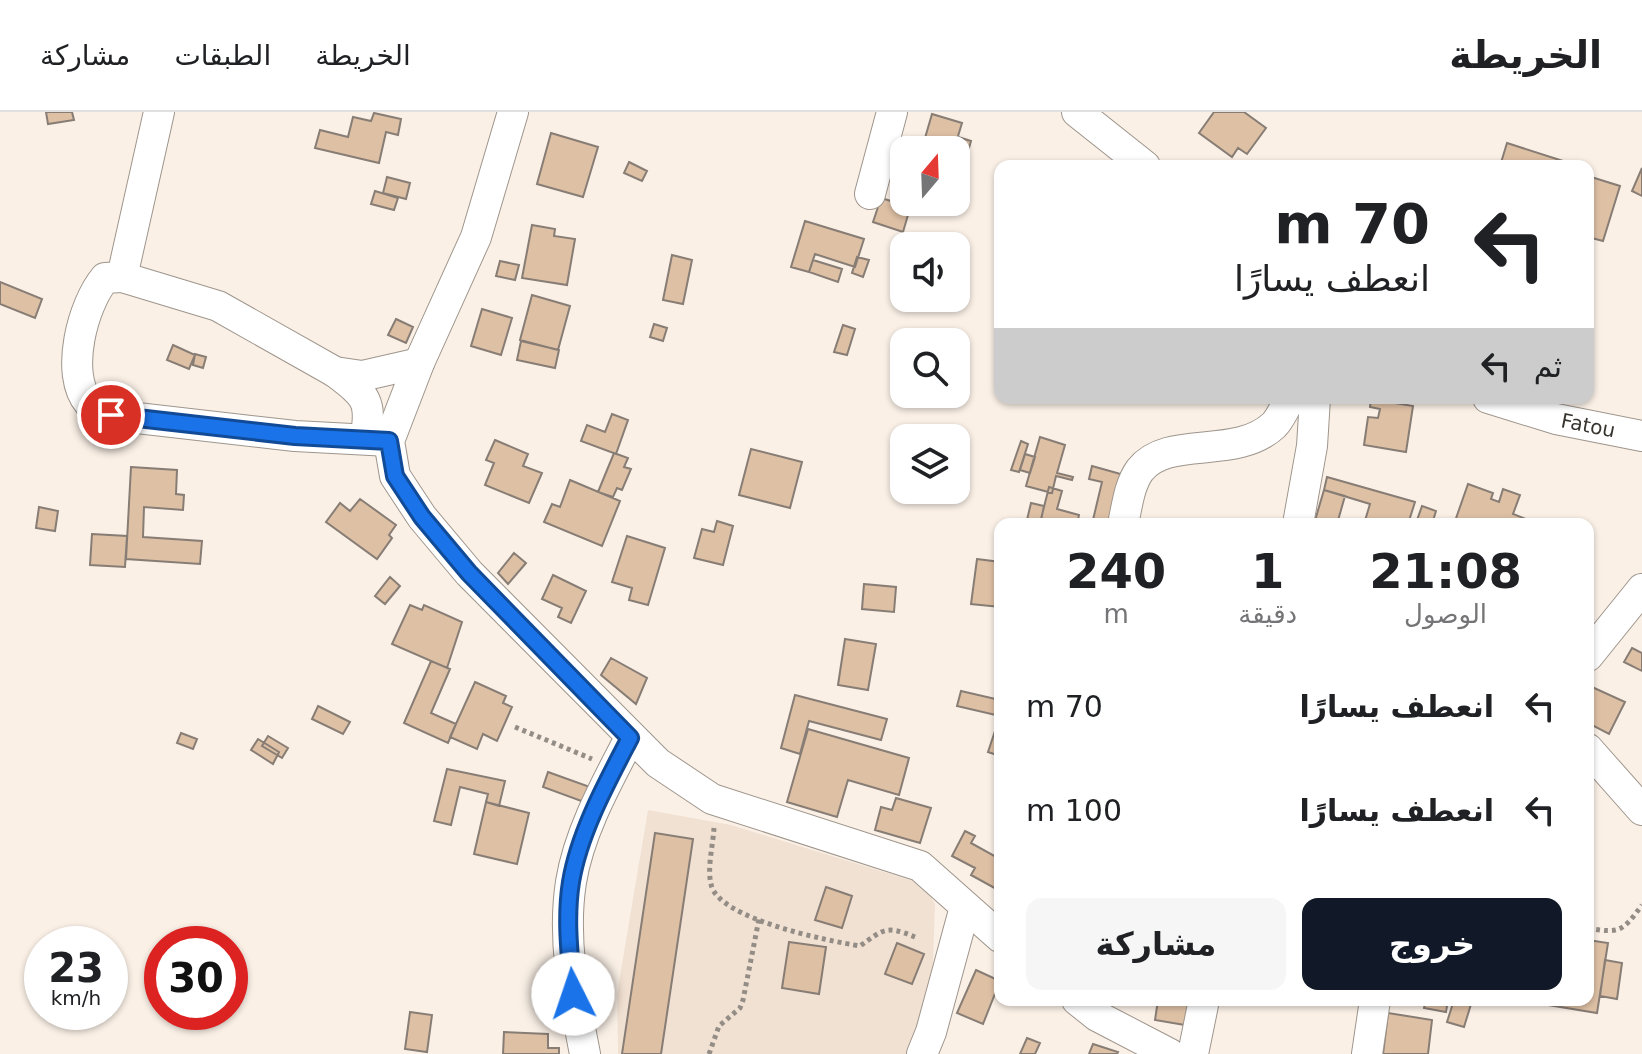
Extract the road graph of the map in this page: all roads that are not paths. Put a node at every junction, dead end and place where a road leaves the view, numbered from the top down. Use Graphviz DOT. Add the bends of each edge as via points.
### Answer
graph roads {
  1 [pos="159,112"];
  2 [pos="513,112"];
  3 [pos="892,112"];
  4 [pos="1077,112"];
  5 [pos="1137,160"];
  6 [pos="870,194"];
  7 [pos="122,277"];
  8 [pos="419,363"];
  9 [pos="335,372"];
  10 [pos="1287,404"];
  11 [pos="1315,404"];
  12 [pos="1507,404"];
  13 [pos="1642,436"];
  14 [pos="377,440"];
  15 [pos="1125,518"];
  16 [pos="1299,518"];
  17 [pos="1642,589"];
  18 [pos="1594,649"];
  19 [pos="630,738"];
  20 [pos="1594,756"];
  21 [pos="1642,810"];
  22 [pos="965,907"];
  23 [pos="994,932"];
  24 [pos="1084,1006"];
  25 [pos="1203,1006"];
  26 [pos="1374,1006"];
  27 [pos="585,1054"];
  28 [pos="922,1054"];
  29 [pos="1170,1054"];
  30 [pos="1193,1054"];
  31 [pos="1367,1054"];
  1 -- 7 [label="street"];
  2 -- 8 [label="street" via="476,237"];
  3 -- 6 [label="street"];
  4 -- 5 [label="street"];
  7 -- 9 [label="street" via="230,312"];
  7 -- 14 [label="street" via="105,278 92,294 84,318 78,384 90,405 111,415"];
  8 -- 9 [label="street" via="362,376"];
  8 -- 14 [label="street"];
  9 -- 14 [label="street" via="362,393"];
  10 -- 15 [label="street" via="1275,424 1251,440 1165,453 1148,461 1138,473"];
  11 -- 16 [label="street"];
  12 -- 13 [label="street, Fatou"];
  14 -- 19 [label="street" via="422,517 469,573"];
  17 -- 18 [label="street"];
  19 -- 22 [label="street" via="712,799 920,866"];
  19 -- 27 [label="street" via="571,881 573,994"];
  20 -- 21 [label="street"];
  22 -- 23 [label="street"];
  22 -- 28 [label="street"];
  24 -- 29 [label="street"];
  25 -- 30 [label="street"];
  26 -- 31 [label="street"];
}
